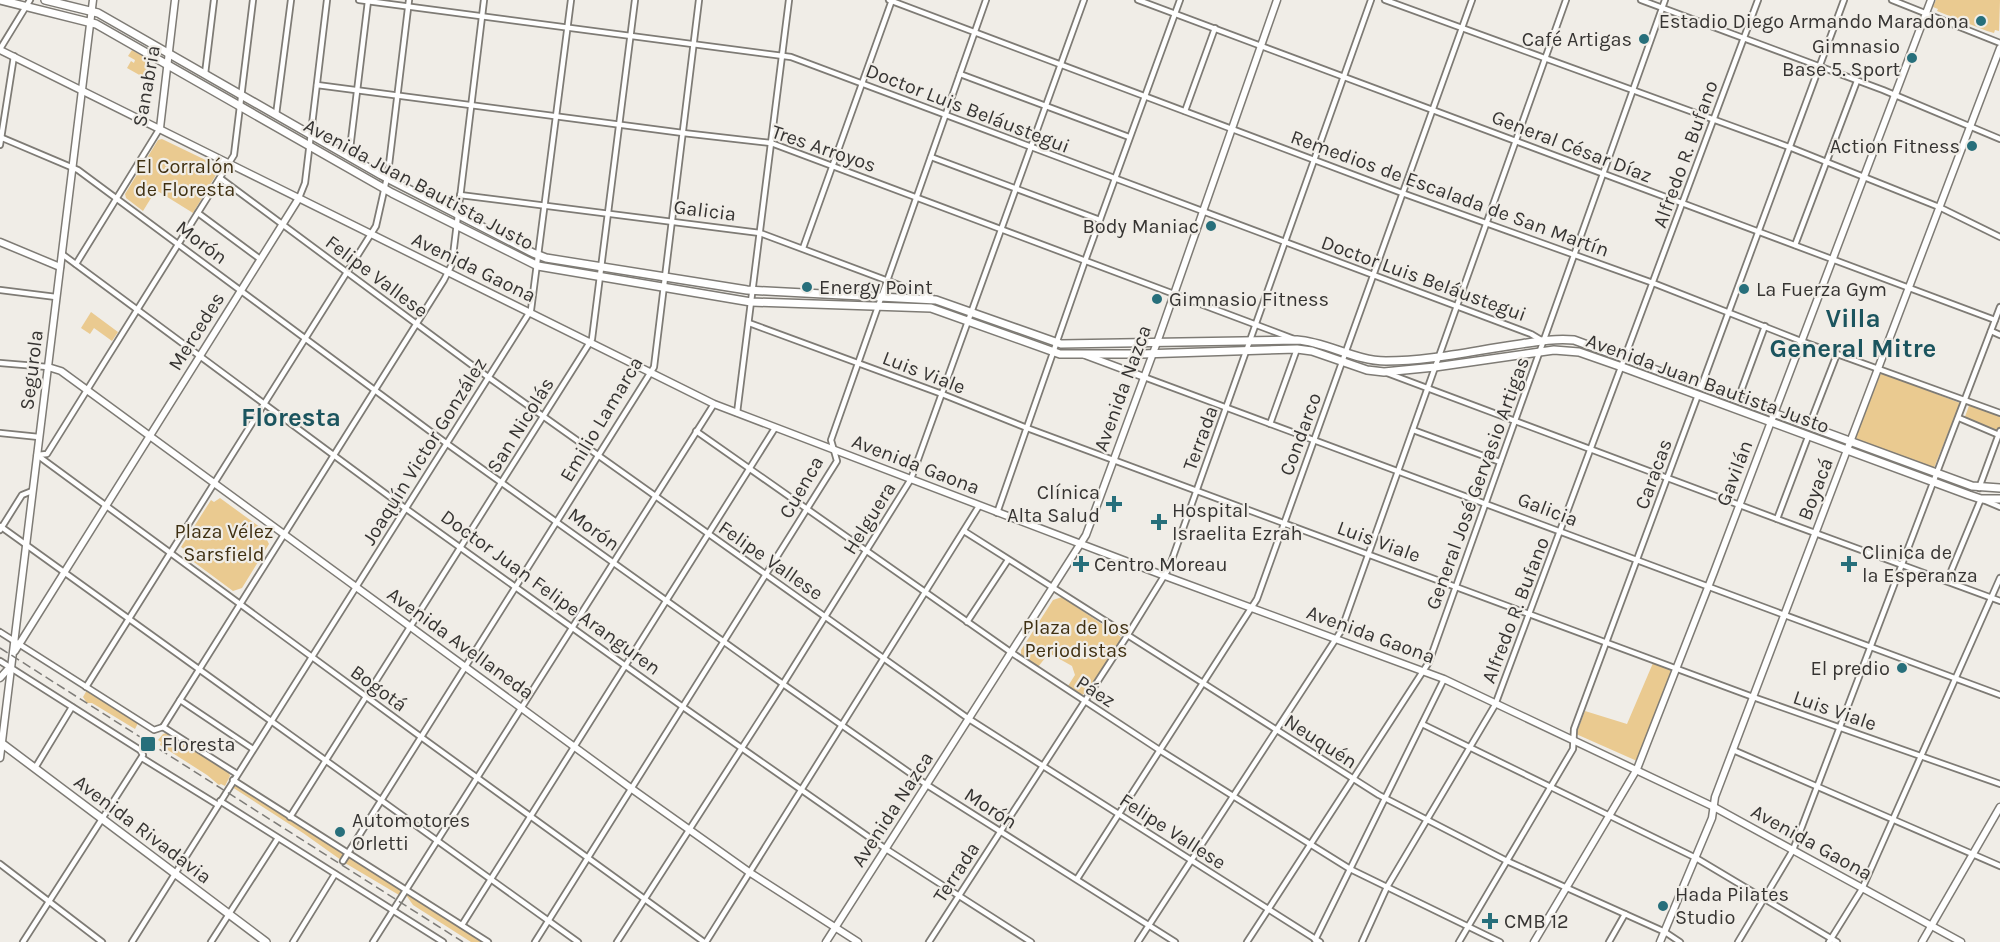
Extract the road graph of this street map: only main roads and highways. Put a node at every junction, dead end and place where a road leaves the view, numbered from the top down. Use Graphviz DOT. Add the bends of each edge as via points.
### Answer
graph roads {
  1 [pos="0,0"];
  2 [pos="45,0"];
  3 [pos="93,0"];
  4 [pos="176,0"];
  5 [pos="1277,0"];
  6 [pos="1931,0"];
  7 [pos="28,3"];
  8 [pos="92,11"];
  9 [pos="90,22"];
  10 [pos="2000,48"];
  11 [pos="0,49"];
  12 [pos="169,54"];
  13 [pos="168,64"];
  14 [pos="82,89"];
  15 [pos="160,128"];
  16 [pos="299,198"];
  17 [pos="0,242"];
  18 [pos="60,267"];
  19 [pos="1157,342"];
  20 [pos="1153,353"];
  21 [pos="1084,354"];
  22 [pos="48,367"];
  23 [pos="1144,377"];
  24 [pos="1774,413"];
  25 [pos="1771,422"];
  26 [pos="150,435"];
  27 [pos="1851,441"];
  28 [pos="1847,451"];
  29 [pos="2000,488"];
  30 [pos="2000,499"];
  31 [pos="1082,544"];
  32 [pos="16,629"];
  33 [pos="27,633"];
  34 [pos="17,643"];
  35 [pos="10,667"];
  36 [pos="0,680"];
  37 [pos="9,688"];
  38 [pos="1,742"];
  39 [pos="0,758"];
  40 [pos="1637,769"];
  41 [pos="1714,807"];
  42 [pos="2000,807"];
  43 [pos="1932,926"];
  44 [pos="835,928"];
  45 [pos="266,942"];
  46 [pos="826,942"];
  47 [pos="858,942"];
  48 [pos="1533,942"];
  49 [pos="1660,942"];
  50 [pos="1922,942"];
  51 [pos="1961,942"];
  1 -- 7 [label="main road, Avenida Juan Bautista Justo"];
  2 -- 8 [label="main road, Avenida Juan Bautista Justo"];
  3 -- 8 [label="main road, Segurola"];
  4 -- 12 [label="main road, Sanabria"];
  5 -- 19 [label="main road, Avenida Nazca"];
  6 -- 24 [label="main road, Gavilán"];
  7 -- 9 [label="main road, Avenida Juan Bautista Justo"];
  8 -- 9 [label="main road, Segurola"];
  8 -- 12 [label="main road, Avenida Juan Bautista Justo"];
  9 -- 13 [label="main road, Avenida Juan Bautista Justo"];
  9 -- 14 [label="main road, Segurola"];
  10 -- 27 [label="main road, Boyacá"];
  11 -- 14 [label="main road, Avenida Gaona"];
  12 -- 13 [label="main road, Sanabria"];
  12 -- 19 [label="main road, Avenida Juan Bautista Justo" via="387,178 539,256 753,291 936,300 1057,343"];
  13 -- 15 [label="main road, Sanabria"];
  13 -- 21 [label="main road, Avenida Juan Bautista Justo" via="384,189 538,266 752,302 931,308 1054,353"];
  14 -- 15 [label="main road, Avenida Gaona"];
  14 -- 18 [label="main road, Segurola"];
  15 -- 16 [label="main road, Avenida Gaona"];
  16 -- 26 [label="main road, Mercedes"];
  16 -- 31 [label="main road, Avenida Gaona" via="714,404"];
  17 -- 18 [label="main road"];
  18 -- 22 [label="main road, Segurola"];
  19 -- 20 [label="main road, Avenida Nazca"];
  19 -- 24 [label="main road, Avenida Juan Bautista Justo" via="1297,340 1384,361 1574,340"];
  20 -- 21 [label="main road, Avenida Juan Bautista Justo"];
  20 -- 23 [label="main road, Avenida Nazca"];
  20 -- 25 [label="main road, Avenida Juan Bautista Justo" via="1297,349 1384,372 1570,350"];
  21 -- 23 [label="main road, Galicia"];
  22 -- 26 [label="main road, Avenida Avellaneda" via="61,371"];
  22 -- 32 [label="main road, Segurola"];
  23 -- 31 [label="main road, Avenida Nazca"];
  24 -- 25 [label="main road, Gavilán"];
  24 -- 27 [label="main road, Avenida Juan Bautista Justo"];
  25 -- 28 [label="main road, Avenida Juan Bautista Justo"];
  25 -- 40 [label="main road, Gavilán"];
  26 -- 33 [label="main road, Mercedes"];
  26 -- 44 [label="main road, Avenida Avellaneda" via="632,789"];
  27 -- 28 [label="main road, Boyacá"];
  27 -- 29 [label="main road, Avenida Juan Bautista Justo" via="1979,488"];
  28 -- 30 [label="main road, Avenida Juan Bautista Justo" via="1981,499"];
  28 -- 41 [label="main road, Boyacá"];
  31 -- 40 [label="main road, Avenida Gaona" via="1444,679"];
  31 -- 44 [label="main road, Avenida Nazca"];
  32 -- 33 [label="main road"];
  32 -- 34 [label="main road, Segurola"];
  33 -- 34 [label="main road, Mercedes"];
  34 -- 35 [label="main road, Mercedes"];
  35 -- 36 [label="main road"];
  35 -- 37 [label="main road"];
  36 -- 37 [label="main road"];
  37 -- 38 [label="main road"];
  38 -- 39 [label="main road"];
  38 -- 45 [label="main road, Avenida Rivadavia"];
  40 -- 41 [label="main road, Avenida Gaona"];
  40 -- 48 [label="main road, Gavilán"];
  41 -- 43 [label="main road, Avenida Gaona"];
  41 -- 49 [label="main road, Boyacá"];
  42 -- 43 [label="main road"];
  43 -- 50 [label="main road"];
  43 -- 51 [label="main road, Avenida Gaona"];
  44 -- 46 [label="main road, Avenida Nazca"];
  44 -- 47 [label="main road, Avenida Avellaneda"];
}
